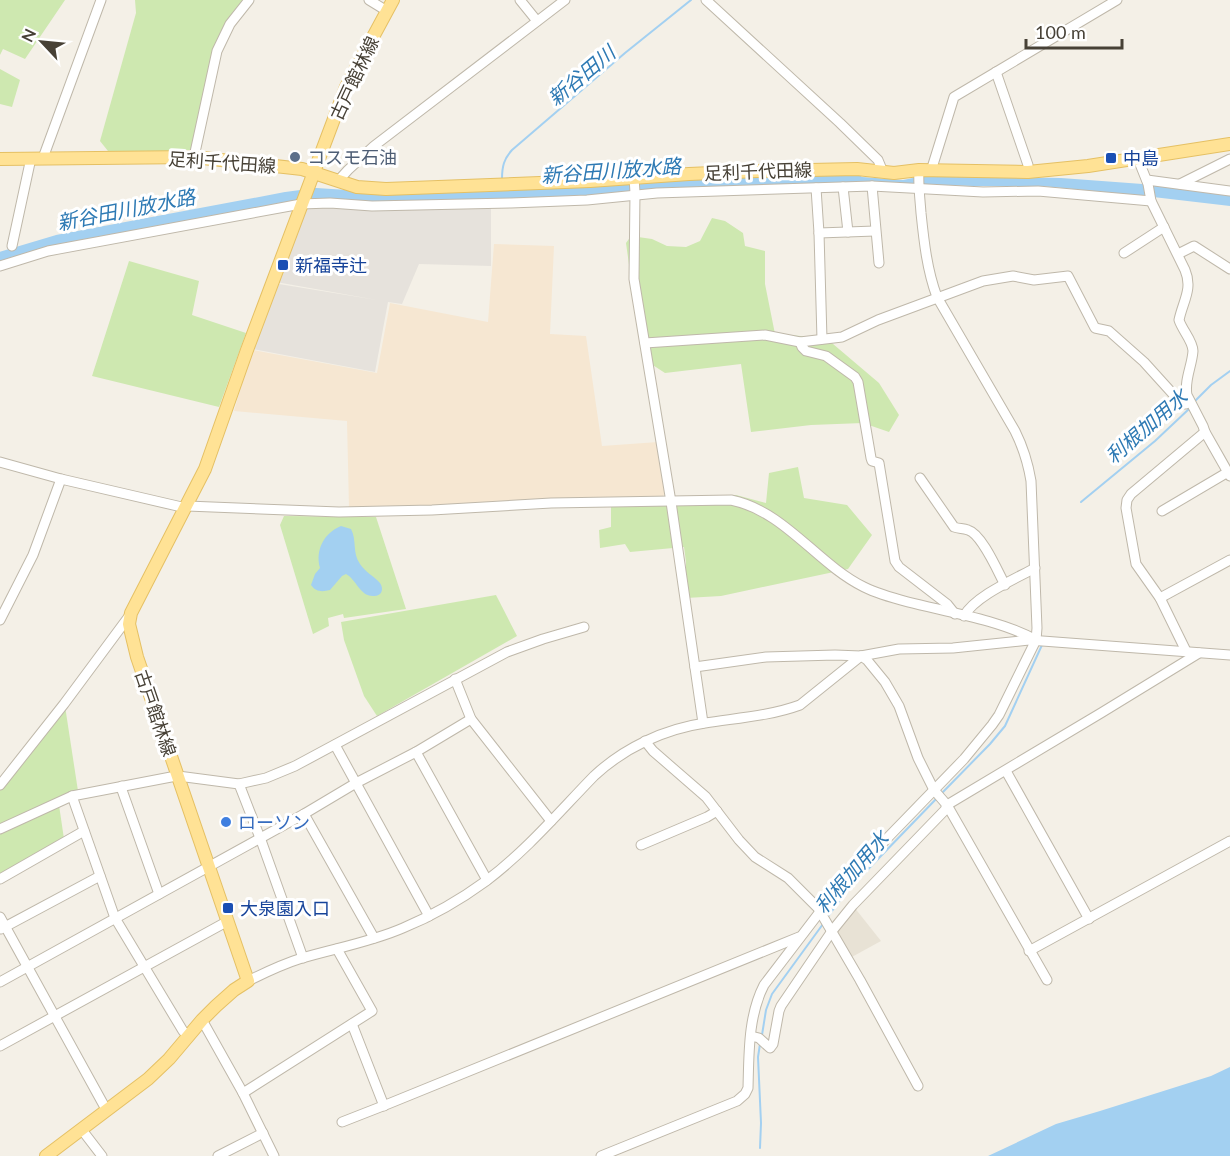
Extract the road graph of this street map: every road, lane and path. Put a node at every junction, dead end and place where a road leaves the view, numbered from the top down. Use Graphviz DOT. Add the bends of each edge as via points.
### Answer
graph roads {
  1 [pos="101,0"];
  2 [pos="249,0"];
  3 [pos="369,0"];
  4 [pos="520,0"];
  5 [pos="565,0"];
  6 [pos="706,0"];
  7 [pos="1117,0"];
  8 [pos="390,5"];
  9 [pos="537,21"];
  10 [pos="996,72"];
  11 [pos="1230,144"];
  12 [pos="194,157"];
  13 [pos="37,158"];
  14 [pos="0,159"];
  15 [pos="1138,159"];
  16 [pos="1230,159"];
  17 [pos="923,171"];
  18 [pos="314,172"];
  19 [pos="883,172"];
  20 [pos="1028,172"];
  21 [pos="634,180"];
  22 [pos="338,181"];
  23 [pos="1148,182"];
  24 [pos="1180,184"];
  25 [pos="872,186"];
  26 [pos="919,186"];
  27 [pos="843,187"];
  28 [pos="816,188"];
  29 [pos="1230,191"];
  30 [pos="635,194"];
  31 [pos="303,199"];
  32 [pos="1151,199"];
  33 [pos="1164,228"];
  34 [pos="875,231"];
  35 [pos="848,232"];
  36 [pos="819,233"];
  37 [pos="12,246"];
  38 [pos="1124,253"];
  39 [pos="1178,254"];
  40 [pos="879,263"];
  41 [pos="0,266"];
  42 [pos="1230,269"];
  43 [pos="937,297"];
  44 [pos="822,339"];
  45 [pos="800,342"];
  46 [pos="645,343"];
  47 [pos="1189,402"];
  48 [pos="1205,432"];
  49 [pos="0,462"];
  50 [pos="1229,474"];
  51 [pos="920,478"];
  52 [pos="61,479"];
  53 [pos="671,502"];
  54 [pos="186,507"];
  55 [pos="1162,511"];
  56 [pos="1230,560"];
  57 [pos="1035,567"];
  58 [pos="1005,585"];
  59 [pos="1160,598"];
  60 [pos="131,613"];
  61 [pos="960,615"];
  62 [pos="0,620"];
  63 [pos="584,627"];
  64 [pos="1036,640"];
  65 [pos="1186,651"];
  66 [pos="1199,653"];
  67 [pos="1230,655"];
  68 [pos="861,656"];
  69 [pos="694,668"];
  70 [pos="455,679"];
  71 [pos="471,719"];
  72 [pos="703,723"];
  73 [pos="645,741"];
  74 [pos="335,745"];
  75 [pos="416,752"];
  76 [pos="1006,771"];
  77 [pos="178,777"];
  78 [pos="356,783"];
  79 [pos="239,784"];
  80 [pos="0,785"];
  81 [pos="122,786"];
  82 [pos="72,796"];
  83 [pos="940,796"];
  84 [pos="717,811"];
  85 [pos="304,814"];
  86 [pos="551,821"];
  87 [pos="0,829"];
  88 [pos="84,831"];
  89 [pos="260,837"];
  90 [pos="1230,841"];
  91 [pos="641,845"];
  92 [pos="209,866"];
  93 [pos="100,876"];
  94 [pos="0,879"];
  95 [pos="487,880"];
  96 [pos="159,894"];
  97 [pos="820,912"];
  98 [pos="429,916"];
  99 [pos="0,917"];
  100 [pos="115,918"];
  101 [pos="1089,919"];
  102 [pos="228,921"];
  103 [pos="3,928"];
  104 [pos="832,932"];
  105 [pos="801,937"];
  106 [pos="374,938"];
  107 [pos="337,949"];
  108 [pos="1029,951"];
  109 [pos="303,958"];
  110 [pos="28,967"];
  111 [pos="143,968"];
  112 [pos="1047,980"];
  113 [pos="248,981"];
  114 [pos="0,982"];
  115 [pos="55,1016"];
  116 [pos="202,1020"];
  117 [pos="351,1024"];
  118 [pos="189,1036"];
  119 [pos="751,1036"];
  120 [pos="0,1046"];
  121 [pos="918,1086"];
  122 [pos="243,1093"];
  123 [pos="384,1106"];
  124 [pos="107,1111"];
  125 [pos="342,1122"];
  126 [pos="82,1130"];
  127 [pos="263,1133"];
  128 [pos="46,1156"];
  129 [pos="102,1156"];
  130 [pos="218,1156"];
  131 [pos="274,1156"];
  132 [pos="601,1156"];
  1 -- 13 [label="street"];
  2 -- 12 [label="street" via="230,24 217,51"];
  3 -- 8 [label="street"];
  4 -- 9 [label="street"];
  5 -- 9 [label="street"];
  6 -- 19 [label="street" via="848,130 878,160"];
  7 -- 10 [label="street"];
  8 -- 18 [label="main road, 古戸館林線" via="346,87"];
  9 -- 22 [label="street" via="374,146"];
  10 -- 17 [label="street" via="954,98"];
  10 -- 20 [label="street"];
  11 -- 15 [label="main road, 足利千代田線"];
  12 -- 13 [label="main road, 足利千代田線"];
  12 -- 18 [label="main road, 足利千代田線"];
  13 -- 14 [label="main road, 足利千代田線"];
  13 -- 37 [label="street"];
  15 -- 20 [label="main road, 足利千代田線"];
  15 -- 23 [label="street"];
  16 -- 24 [label="street"];
  17 -- 19 [label="main road, 足利千代田線"];
  17 -- 20 [label="main road, 足利千代田線"];
  17 -- 26 [label="street"];
  18 -- 22 [label="main road, 足利千代田線"];
  18 -- 31 [label="main road, 古戸館林線"];
  19 -- 21 [label="main road, 足利千代田線" via="757,171"];
  21 -- 22 [label="main road, 足利千代田線" via="386,189"];
  21 -- 30 [label="street"];
  23 -- 24 [label="street"];
  23 -- 32 [label="street"];
  24 -- 29 [label="street"];
  25 -- 26 [label="street"];
  25 -- 27 [label="street"];
  25 -- 34 [label="street"];
  26 -- 32 [label="street"];
  26 -- 43 [label="street" via="925,253"];
  27 -- 28 [label="street"];
  27 -- 35 [label="street"];
  28 -- 30 [label="street"];
  28 -- 36 [label="street"];
  30 -- 31 [label="street" via="587,200 372,206"];
  30 -- 46 [label="street" via="634,279"];
  31 -- 41 [label="street" via="48,251"];
  31 -- 54 [label="main road, 古戸館林線" via="212,451"];
  32 -- 33 [label="street"];
  33 -- 38 [label="street"];
  33 -- 39 [label="street"];
  34 -- 35 [label="street"];
  34 -- 40 [label="street"];
  35 -- 36 [label="street"];
  36 -- 44 [label="street"];
  39 -- 42 [label="street" via="1194,246"];
  39 -- 47 [label="street" via="1189,281 1179,320 1193,350 1186,386"];
  43 -- 44 [label="street" via="842,337"];
  43 -- 47 [label="street" via="993,278 1034,280 1068,276 1095,328 1109,331 1148,365 1182,404"];
  43 -- 57 [label="street" via="1023,447 1031,481"];
  44 -- 45 [label="street"];
  45 -- 46 [label="street" via="765,335"];
  45 -- 61 [label="street" via="806,351 826,356 858,382 871,458 879,463 895,561"];
  46 -- 53 [label="street"];
  47 -- 48 [label="street"];
  48 -- 50 [label="street"];
  48 -- 59 [label="street" via="1127,500 1136,564"];
  49 -- 52 [label="street"];
  50 -- 55 [label="street"];
  51 -- 58 [label="street" via="954,527 978,536"];
  52 -- 54 [label="street"];
  52 -- 62 [label="street" via="33,555"];
  53 -- 54 [label="street" via="339,512"];
  53 -- 61 [label="street" via="745,502 767,513 843,575 865,588"];
  53 -- 69 [label="street"];
  54 -- 60 [label="main road, 古戸館林線"];
  56 -- 59 [label="street"];
  57 -- 58 [label="street"];
  57 -- 64 [label="street"];
  58 -- 61 [label="street"];
  59 -- 65 [label="street"];
  60 -- 77 [label="main road, 古戸館林線" via="129,624 137,657"];
  60 -- 80 [label="street"];
  61 -- 64 [label="street"];
  63 -- 70 [label="street" via="507,652"];
  64 -- 65 [label="street"];
  64 -- 68 [label="street" via="913,648"];
  64 -- 83 [label="street" via="999,715"];
  65 -- 66 [label="street"];
  66 -- 67 [label="street"];
  66 -- 76 [label="street"];
  68 -- 69 [label="street" via="766,657"];
  68 -- 72 [label="street" via="800,705"];
  68 -- 83 [label="street" via="885,682 918,758"];
  69 -- 72 [label="street"];
  70 -- 71 [label="street"];
  70 -- 74 [label="street"];
  71 -- 75 [label="street"];
  71 -- 86 [label="street"];
  72 -- 73 [label="street"];
  73 -- 84 [label="street"];
  73 -- 86 [label="street" via="604,766"];
  74 -- 78 [label="street"];
  74 -- 79 [label="street" via="266,778"];
  75 -- 78 [label="street"];
  75 -- 95 [label="street"];
  76 -- 83 [label="street"];
  76 -- 101 [label="street"];
  77 -- 79 [label="street"];
  77 -- 81 [label="street"];
  77 -- 92 [label="main road, 古戸館林線"];
  78 -- 85 [label="street"];
  78 -- 98 [label="street"];
  79 -- 89 [label="street"];
  81 -- 82 [label="street"];
  81 -- 96 [label="street"];
  82 -- 87 [label="street"];
  82 -- 88 [label="street"];
  83 -- 97 [label="street" via="843,884"];
  83 -- 104 [label="street" via="945,810"];
  83 -- 108 [label="street"];
  84 -- 91 [label="street"];
  84 -- 97 [label="street" via="755,857 788,878"];
  85 -- 89 [label="street"];
  85 -- 106 [label="street"];
  86 -- 95 [label="street"];
  88 -- 93 [label="street"];
  88 -- 94 [label="street"];
  89 -- 92 [label="street"];
  89 -- 109 [label="street"];
  90 -- 101 [label="street"];
  92 -- 96 [label="street"];
  92 -- 102 [label="main road, 古戸館林線"];
  93 -- 100 [label="street"];
  93 -- 103 [label="street"];
  95 -- 98 [label="street"];
  96 -- 100 [label="street"];
  97 -- 104 [label="street"];
  97 -- 105 [label="street"];
  98 -- 106 [label="street"];
  99 -- 103 [label="street"];
  100 -- 110 [label="street"];
  100 -- 111 [label="street"];
  101 -- 108 [label="street"];
  102 -- 111 [label="street"];
  102 -- 113 [label="main road, 古戸館林線"];
  103 -- 110 [label="street"];
  104 -- 119 [label="street" via="781,1006 774,1044 770,1048"];
  104 -- 121 [label="street"];
  105 -- 119 [label="street" via="764,985"];
  105 -- 123 [label="street"];
  106 -- 107 [label="street"];
  107 -- 109 [label="street"];
  107 -- 117 [label="street" via="372,1011"];
  108 -- 112 [label="street"];
  109 -- 113 [label="street"];
  110 -- 114 [label="street"];
  110 -- 115 [label="street"];
  111 -- 115 [label="street"];
  111 -- 118 [label="street"];
  113 -- 116 [label="main road"];
  115 -- 120 [label="street"];
  115 -- 124 [label="street"];
  116 -- 118 [label="main road"];
  116 -- 122 [label="street"];
  117 -- 122 [label="street"];
  117 -- 123 [label="street"];
  118 -- 124 [label="main road" via="154,1074"];
  119 -- 132 [label="street" via="748,1088 740,1099"];
  122 -- 127 [label="street"];
  123 -- 125 [label="street"];
  124 -- 126 [label="main road"];
  126 -- 128 [label="main road"];
  126 -- 129 [label="street"];
  127 -- 130 [label="street"];
  127 -- 131 [label="street"];
}
